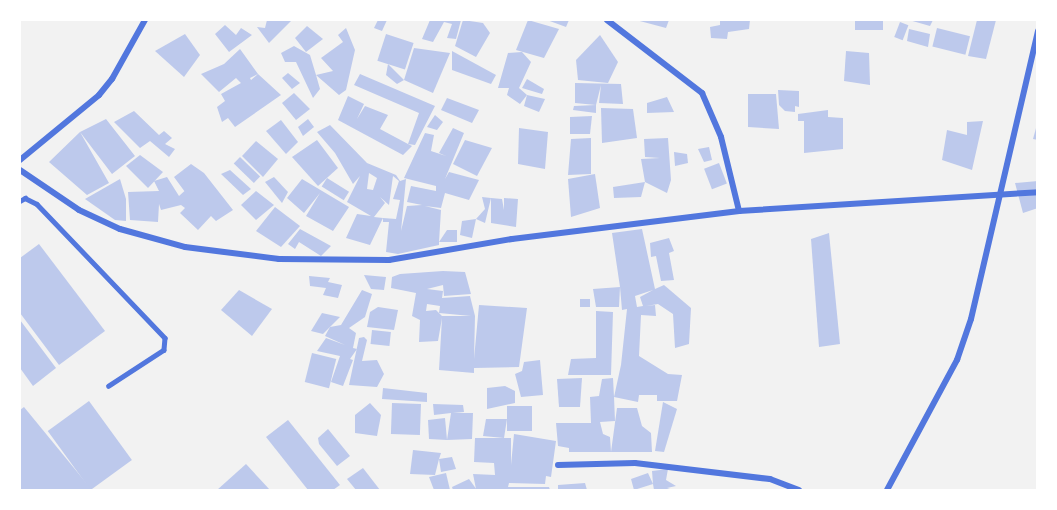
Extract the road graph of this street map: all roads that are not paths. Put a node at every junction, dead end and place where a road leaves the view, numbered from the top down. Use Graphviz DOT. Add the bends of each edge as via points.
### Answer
graph roads {
  1 [pos="145,20"];
  2 [pos="607,20"];
  3 [pos="1038,31"];
  4 [pos="20,160"];
  5 [pos="20,170"];
  6 [pos="1038,192"];
  7 [pos="1001,193"];
  8 [pos="20,201"];
  9 [pos="739,211"];
  10 [pos="109,386"];
  11 [pos="558,465"];
  12 [pos="799,490"];
  13 [pos="886,490"];
  1 -- 4 [label="street" via="112,80 99,95"];
  2 -- 9 [label="street" via="702,93 721,137"];
  3 -- 7 [label="street"];
  5 -- 9 [label="street" via="79,210 120,229 184,247 279,259 389,260 512,239"];
  6 -- 7 [label="street"];
  7 -- 9 [label="street"];
  7 -- 13 [label="street" via="957,360"];
  8 -- 10 [label="lane" via="25,198 37,204 165,338 164,350"];
  11 -- 12 [label="street" via="635,463 770,478"];
}
